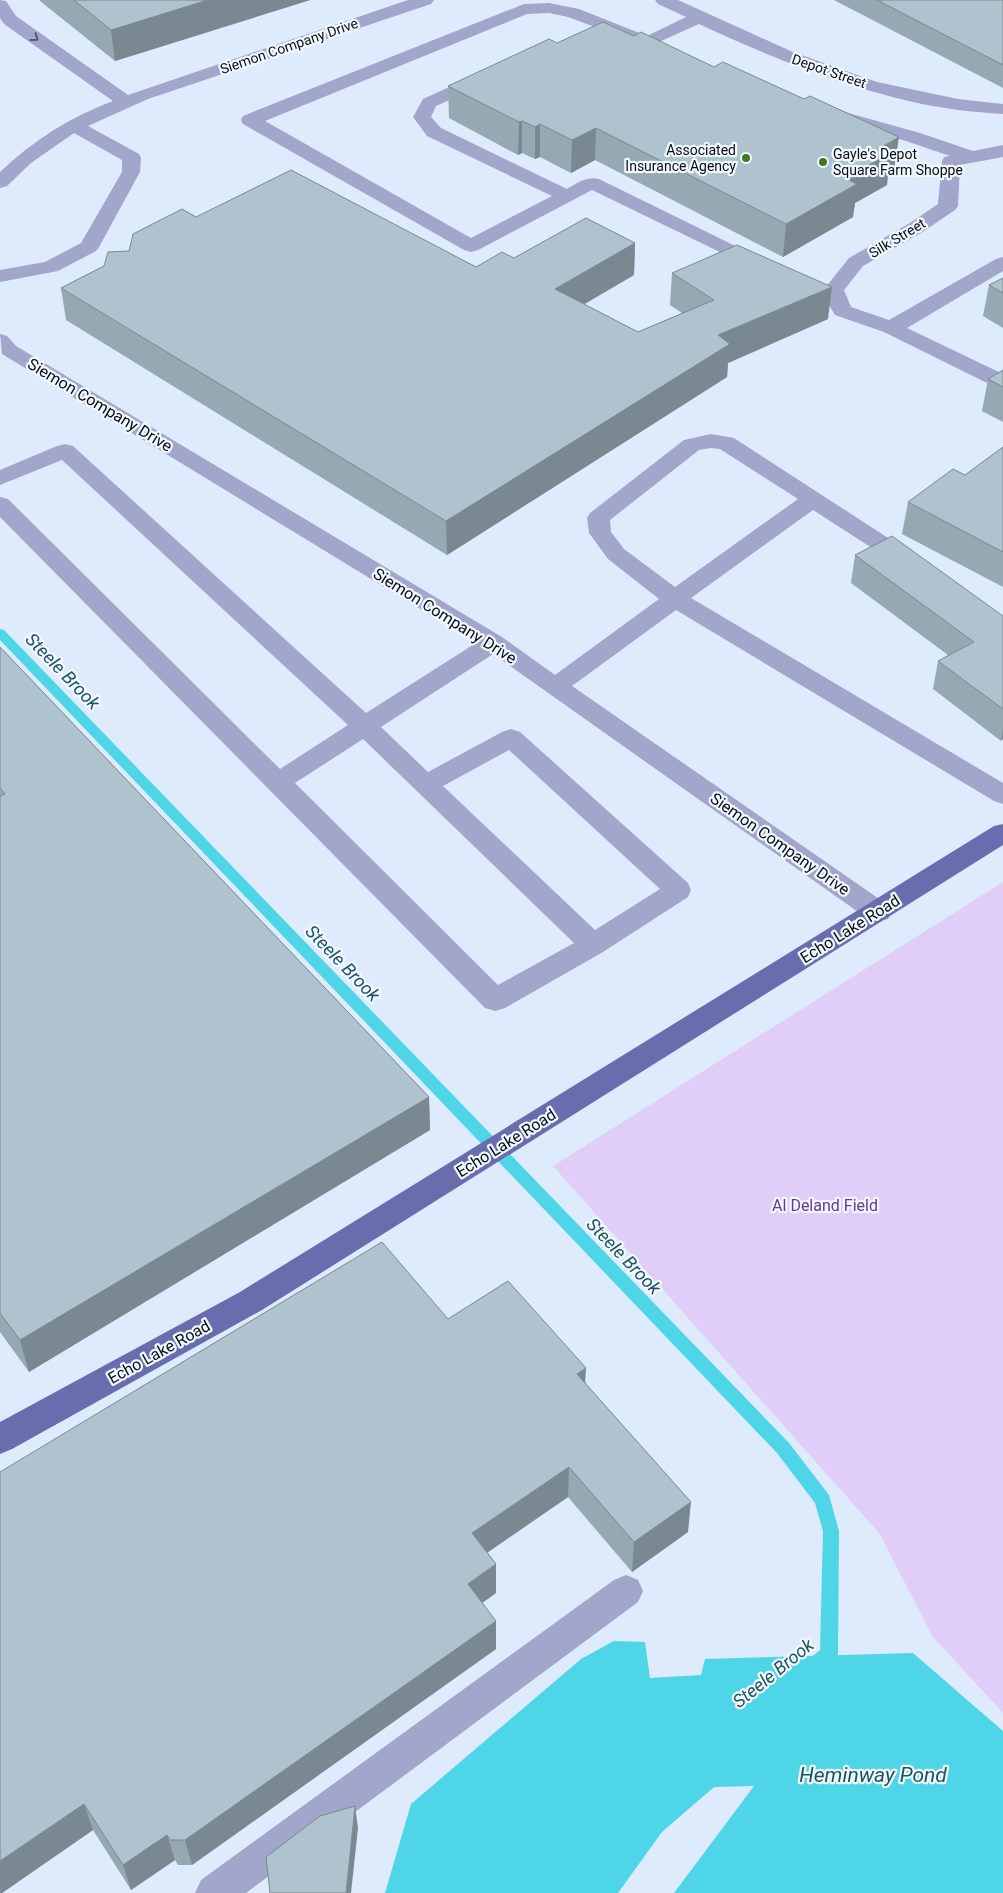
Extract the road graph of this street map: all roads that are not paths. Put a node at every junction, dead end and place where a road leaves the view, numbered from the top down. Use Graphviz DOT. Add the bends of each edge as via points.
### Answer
graph roads {
  1 [pos="425,0"];
  2 [pos="664,0"];
  3 [pos="0,5"];
  4 [pos="700,17"];
  5 [pos="600,25"];
  6 [pos="582,33"];
  7 [pos="648,42"];
  8 [pos="666,50"];
  9 [pos="501,70"];
  10 [pos="125,101"];
  11 [pos="1003,110"];
  12 [pos="829,113"];
  13 [pos="75,126"];
  14 [pos="1003,151"];
  15 [pos="972,157"];
  16 [pos="0,182"];
  17 [pos="567,196"];
  18 [pos="1003,263"];
  19 [pos="0,276"];
  20 [pos="838,300"];
  21 [pos="891,328"];
  22 [pos="0,340"];
  23 [pos="1003,382"];
  24 [pos="0,478"];
  25 [pos="813,499"];
  26 [pos="0,504"];
  27 [pos="929,574"];
  28 [pos="675,599"];
  29 [pos="493,643"];
  30 [pos="555,687"];
  31 [pos="365,726"];
  32 [pos="278,782"];
  33 [pos="426,784"];
  34 [pos="1003,795"];
  35 [pos="1003,833"];
  36 [pos="878,912"];
  37 [pos="593,945"];
  38 [pos="0,1439"];
  39 [pos="626,1591"];
  40 [pos="214,1893"];
  1 -- 10 [label="street, Siemon Company Drive"];
  2 -- 4 [label="street, Depot Street"];
  3 -- 10 [label="street, one-way" via="10,20"];
  4 -- 7 [label="street"];
  4 -- 11 [label="street, Depot Street" via="781,55 858,82 920,99"];
  5 -- 6 [label="street"];
  5 -- 7 [label="street"];
  5 -- 17 [label="street" via="573,13 549,8 524,9 250,120 471,246"];
  7 -- 8 [label="street"];
  9 -- 17 [label="street" via="429,103 422,117 434,132"];
  10 -- 13 [label="street, Siemon Company Drive"];
  12 -- 15 [label="street"];
  13 -- 16 [label="street, Siemon Company Drive" via="18,163"];
  13 -- 19 [label="street" via="132,158 131,172 89,247 51,267"];
  14 -- 15 [label="street, Silk Street"];
  15 -- 20 [label="street, Silk Street" via="951,161 948,206 917,228 856,262 834,290"];
  17 -- 20 [label="street" via="592,183 738,256"];
  18 -- 21 [label="street"];
  20 -- 21 [label="street" via="842,311"];
  21 -- 23 [label="street"];
  22 -- 29 [label="street, Siemon Company Drive" via="9,350"];
  24 -- 31 [label="street" via="64,451"];
  25 -- 27 [label="street"];
  25 -- 28 [label="street"];
  25 -- 28 [label="street" via="726,443 711,441 692,445 598,518 600,533 616,554"];
  26 -- 32 [label="street"];
  28 -- 30 [label="street"];
  28 -- 34 [label="street"];
  29 -- 30 [label="street, Siemon Company Drive"];
  29 -- 31 [label="street"];
  30 -- 36 [label="street, Siemon Company Drive"];
  31 -- 32 [label="street"];
  31 -- 33 [label="street"];
  32 -- 37 [label="street" via="495,1000"];
  33 -- 37 [label="street"];
  33 -- 37 [label="street" via="510,738 678,890"];
  35 -- 36 [label="main road, Echo Lake Road"];
  36 -- 38 [label="main road, Echo Lake Road" via="251,1302"];
  39 -- 40 [label="street"];
}
